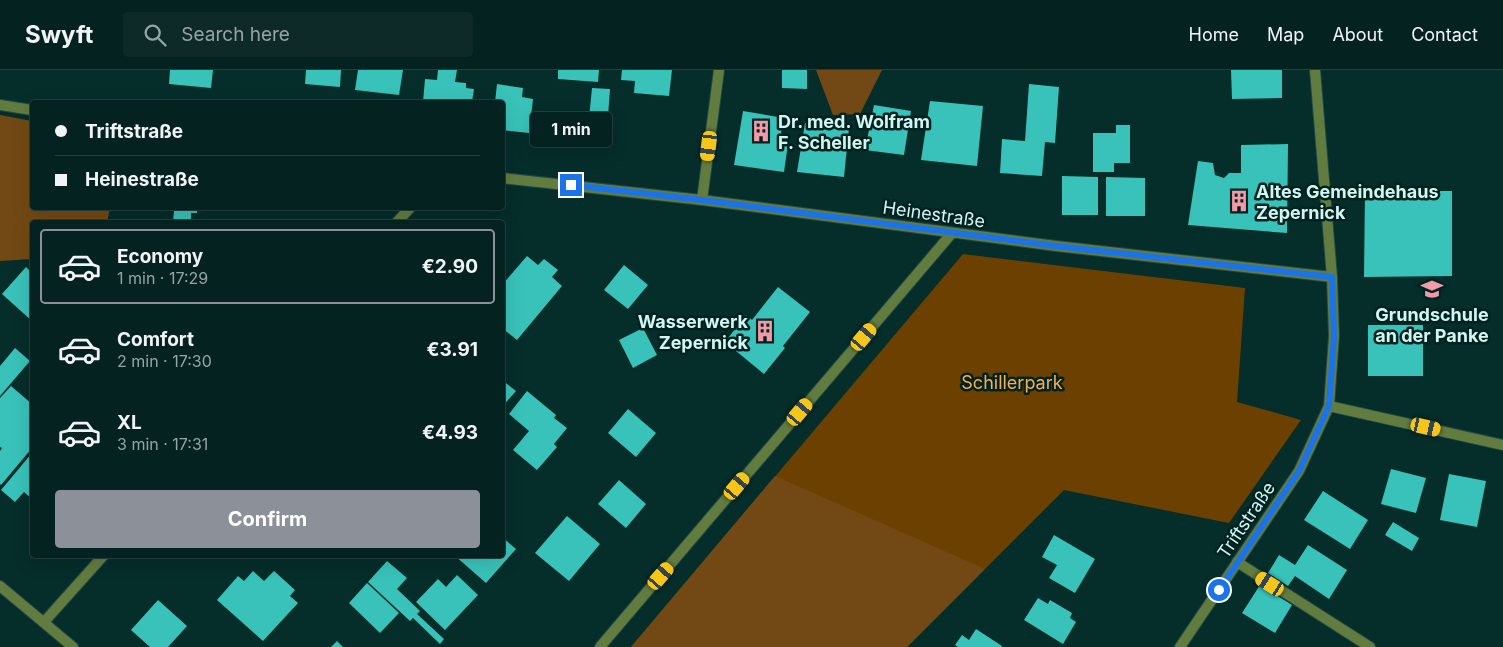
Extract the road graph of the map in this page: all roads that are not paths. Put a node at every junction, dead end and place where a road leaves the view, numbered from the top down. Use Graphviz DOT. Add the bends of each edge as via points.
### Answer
graph roads {
  1 [pos="719,70"];
  2 [pos="1315,70"];
  3 [pos="0,105"];
  4 [pos="30,110"];
  5 [pos="505,178"];
  6 [pos="702,200"];
  7 [pos="408,210"];
  8 [pos="398,220"];
  9 [pos="952,233"];
  10 [pos="1332,277"];
  11 [pos="1329,406"];
  12 [pos="1503,445"];
  13 [pos="101,558"];
  14 [pos="1237,562"];
  15 [pos="0,586"];
  16 [pos="44,622"];
  17 [pos="73,647"];
  18 [pos="600,647"];
  19 [pos="1180,647"];
  20 [pos="1370,647"];
  1 -- 6 [label="street"];
  2 -- 10 [label="street"];
  3 -- 4 [label="street"];
  5 -- 6 [label="street, Heinestraße"];
  6 -- 9 [label="street, Heinestraße"];
  7 -- 8 [label="street"];
  9 -- 10 [label="street, Heinestraße"];
  9 -- 18 [label="street"];
  10 -- 11 [label="street" via="1334,336"];
  11 -- 12 [label="street"];
  11 -- 14 [label="street, Triftstraße" via="1299,471"];
  13 -- 16 [label="street"];
  14 -- 19 [label="street, Triftstraße"];
  14 -- 20 [label="street"];
  15 -- 16 [label="street"];
  16 -- 17 [label="street"];
}
